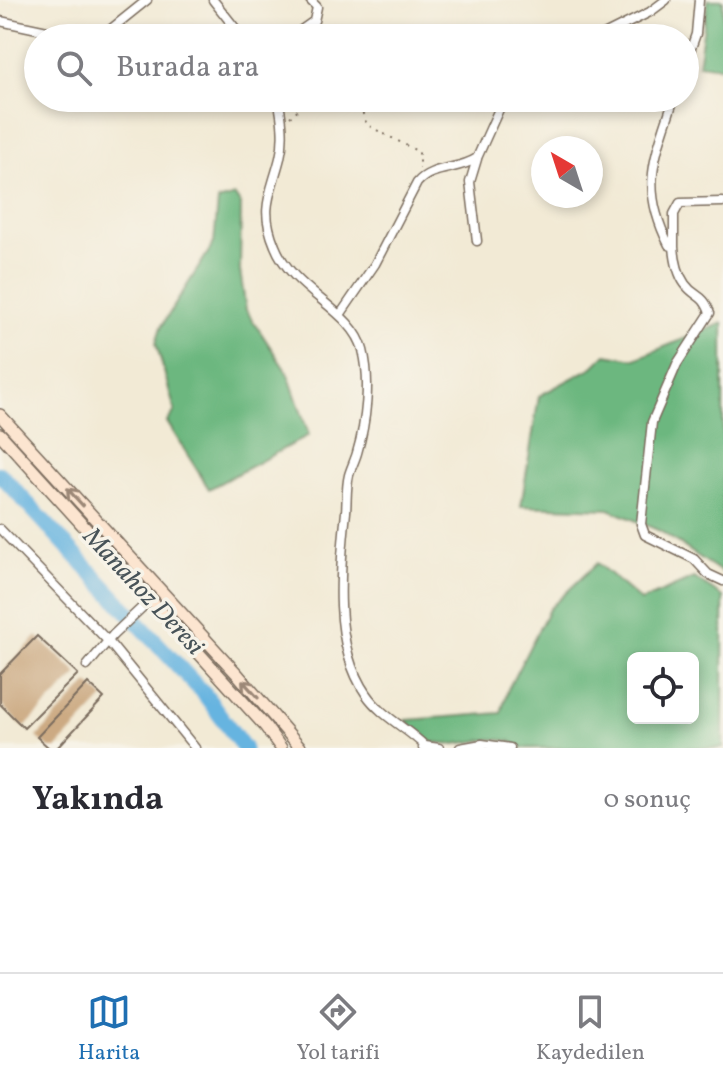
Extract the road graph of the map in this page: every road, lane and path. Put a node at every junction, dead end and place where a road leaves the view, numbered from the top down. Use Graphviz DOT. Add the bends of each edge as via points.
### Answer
graph roads {
  1 [pos="147,0"];
  2 [pos="213,0"];
  3 [pos="310,0"];
  4 [pos="666,0"];
  5 [pos="699,0"];
  6 [pos="0,21"];
  7 [pos="117,24"];
  8 [pos="232,24"];
  9 [pos="310,24"];
  10 [pos="626,24"];
  11 [pos="697,24"];
  12 [pos="24,26"];
  13 [pos="281,112"];
  14 [pos="295,112"];
  15 [pos="362,112"];
  16 [pos="498,112"];
  17 [pos="670,112"];
  18 [pos="282,119"];
  19 [pos="477,158"];
  20 [pos="421,178"];
  21 [pos="723,202"];
  22 [pos="477,241"];
  23 [pos="674,247"];
  24 [pos="340,315"];
  25 [pos="0,415"];
  26 [pos="0,434"];
  27 [pos="0,529"];
  28 [pos="723,581"];
  29 [pos="149,601"];
  30 [pos="111,638"];
  31 [pos="87,666"];
  32 [pos="424,747"];
  33 [pos="195,748"];
  34 [pos="281,748"];
  35 [pos="301,748"];
  36 [pos="439,748"];
  37 [pos="460,748"];
  38 [pos="510,748"];
  1 -- 7 [label="street"];
  2 -- 8 [label="street"];
  3 -- 9 [label="street" via="317,7"];
  4 -- 10 [label="street"];
  5 -- 11 [label="street"];
  6 -- 12 [label="street"];
  13 -- 18 [label="street"];
  14 -- 18 [label="path"];
  15 -- 20 [label="path" via="367,125 419,152"];
  16 -- 19 [label="street"];
  17 -- 23 [label="street" via="651,174 651,202"];
  18 -- 24 [label="street" via="281,155 266,203 269,230 293,276"];
  19 -- 20 [label="street"];
  19 -- 22 [label="street" via="470,182"];
  20 -- 24 [label="street" via="375,264"];
  21 -- 23 [label="street" via="680,203 674,214"];
  23 -- 28 [label="street" via="686,286 706,301 710,313 677,364 652,422 641,524 645,535 694,559"];
  24 -- 32 [label="street" via="358,338 365,370 358,451 348,477 340,606 353,671 368,697"];
  35 -- 25 [label="main road, one-way"];
  26 -- 29 [label="main road"];
  27 -- 30 [label="street"];
  29 -- 30 [label="street"];
  29 -- 34 [label="main road"];
  30 -- 31 [label="street"];
  30 -- 33 [label="street"];
  32 -- 36 [label="street"];
  37 -- 38 [label="street"];
}
